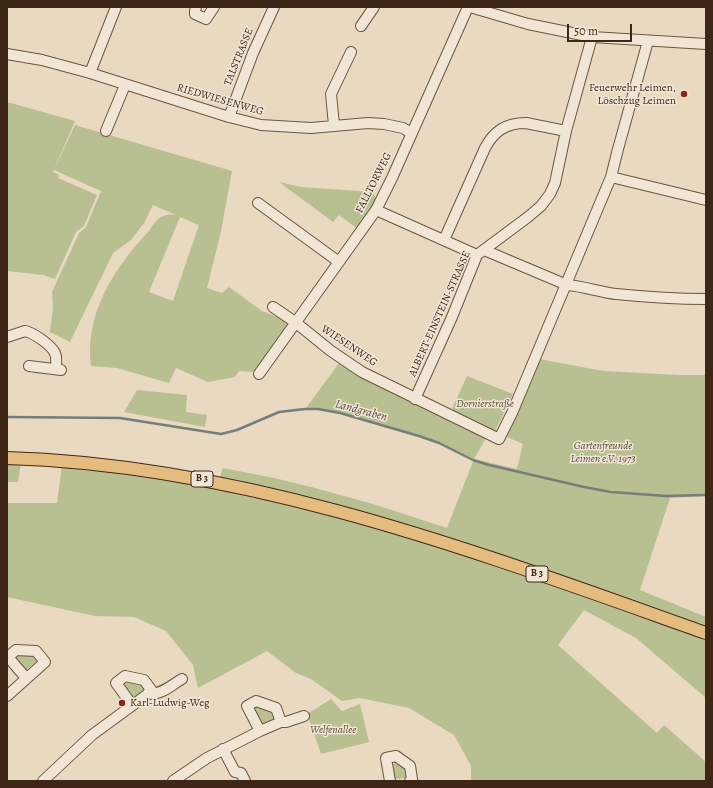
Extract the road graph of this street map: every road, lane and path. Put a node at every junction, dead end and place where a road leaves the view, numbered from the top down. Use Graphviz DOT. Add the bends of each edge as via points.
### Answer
graph roads {
  1 [pos="116,7"];
  2 [pos="196,7"];
  3 [pos="214,7"];
  4 [pos="274,7"];
  5 [pos="374,7"];
  6 [pos="469,7"];
  7 [pos="361,26"];
  8 [pos="592,37"];
  9 [pos="706,44"];
  10 [pos="647,45"];
  11 [pos="351,52"];
  12 [pos="7,54"];
  13 [pos="90,73"];
  14 [pos="125,85"];
  15 [pos="229,117"];
  16 [pos="334,125"];
  17 [pos="106,131"];
  18 [pos="566,131"];
  19 [pos="411,133"];
  20 [pos="611,177"];
  21 [pos="706,200"];
  22 [pos="258,203"];
  23 [pos="376,210"];
  24 [pos="444,240"];
  25 [pos="481,252"];
  26 [pos="339,262"];
  27 [pos="567,285"];
  28 [pos="706,298"];
  29 [pos="273,307"];
  30 [pos="295,322"];
  31 [pos="7,337"];
  32 [pos="30,366"];
  33 [pos="259,374"];
  34 [pos="415,399"];
  35 [pos="7,458"];
  36 [pos="706,633"];
  37 [pos="26,678"];
  38 [pos="182,679"];
  39 [pos="148,693"];
  40 [pos="7,696"];
  41 [pos="132,705"];
  42 [pos="304,716"];
  43 [pos="282,722"];
  44 [pos="260,731"];
  45 [pos="223,750"];
  46 [pos="235,776"];
  47 [pos="43,781"];
  48 [pos="173,781"];
  49 [pos="245,781"];
  50 [pos="390,781"];
  51 [pos="410,781"];
  1 -- 13 [label="street"];
  2 -- 3 [label="street" via="195,14 206,19"];
  4 -- 15 [label="street, TALSTRASSE" via="253,53"];
  5 -- 7 [label="street"];
  6 -- 8 [label="street" via="528,24"];
  6 -- 19 [label="street, FALLTORWEG"];
  8 -- 10 [label="street"];
  8 -- 18 [label="street, ALBERT-EINSTEIN-STRASSE"];
  9 -- 10 [label="street"];
  10 -- 20 [label="street"];
  11 -- 16 [label="street" via="331,94"];
  12 -- 13 [label="street, RIEDWIESENWEG"];
  13 -- 14 [label="street, RIEDWIESENWEG"];
  14 -- 15 [label="street, RIEDWIESENWEG"];
  14 -- 17 [label="street"];
  15 -- 16 [label="street, RIEDWIESENWEG" via="261,125 290,128"];
  16 -- 19 [label="street, RIEDWIESENWEG" via="384,124 403,128"];
  18 -- 24 [label="street" via="526,123 511,124 497,131 485,148"];
  18 -- 25 [label="street, ALBERT-EINSTEIN-STRASSE" via="555,183 550,194 528,218"];
  19 -- 23 [label="street, FALLTORWEG"];
  20 -- 21 [label="street"];
  20 -- 27 [label="street"];
  22 -- 26 [label="street"];
  23 -- 24 [label="street"];
  23 -- 26 [label="street, FALLTORWEG"];
  24 -- 25 [label="street"];
  25 -- 27 [label="street"];
  25 -- 34 [label="street, ALBERT-EINSTEIN-STRASSE"];
  26 -- 30 [label="street, FALLTORWEG"];
  27 -- 28 [label="street" via="615,294 675,299"];
  27 -- 34 [label="street, WIESENWEG" via="499,439"];
  29 -- 30 [label="street, WIESENWEG"];
  30 -- 33 [label="street, FALLTORWEG"];
  30 -- 34 [label="street, WIESENWEG" via="362,372"];
  31 -- 32 [label="street" via="25,331 30,332 55,353 59,370"];
  35 -- 36 [label="main road, B 3" via="33,458 166,472 278,496 367,519 513,565"];
  37 -- 40 [label="street"];
  38 -- 39 [label="street" via="158,693"];
  39 -- 41 [label="street"];
  39 -- 41 [label="street" via="152,691 144,680 125,676 116,683"];
  41 -- 47 [label="street" via="92,735"];
  42 -- 43 [label="street"];
  43 -- 44 [label="street"];
  43 -- 44 [label="street" via="276,708 256,701 247,706"];
  44 -- 45 [label="street"];
  45 -- 46 [label="street"];
  45 -- 48 [label="street"];
  46 -- 49 [label="street" via="241,773"];
  50 -- 51 [label="street" via="386,758 396,756 410,766"];
}
